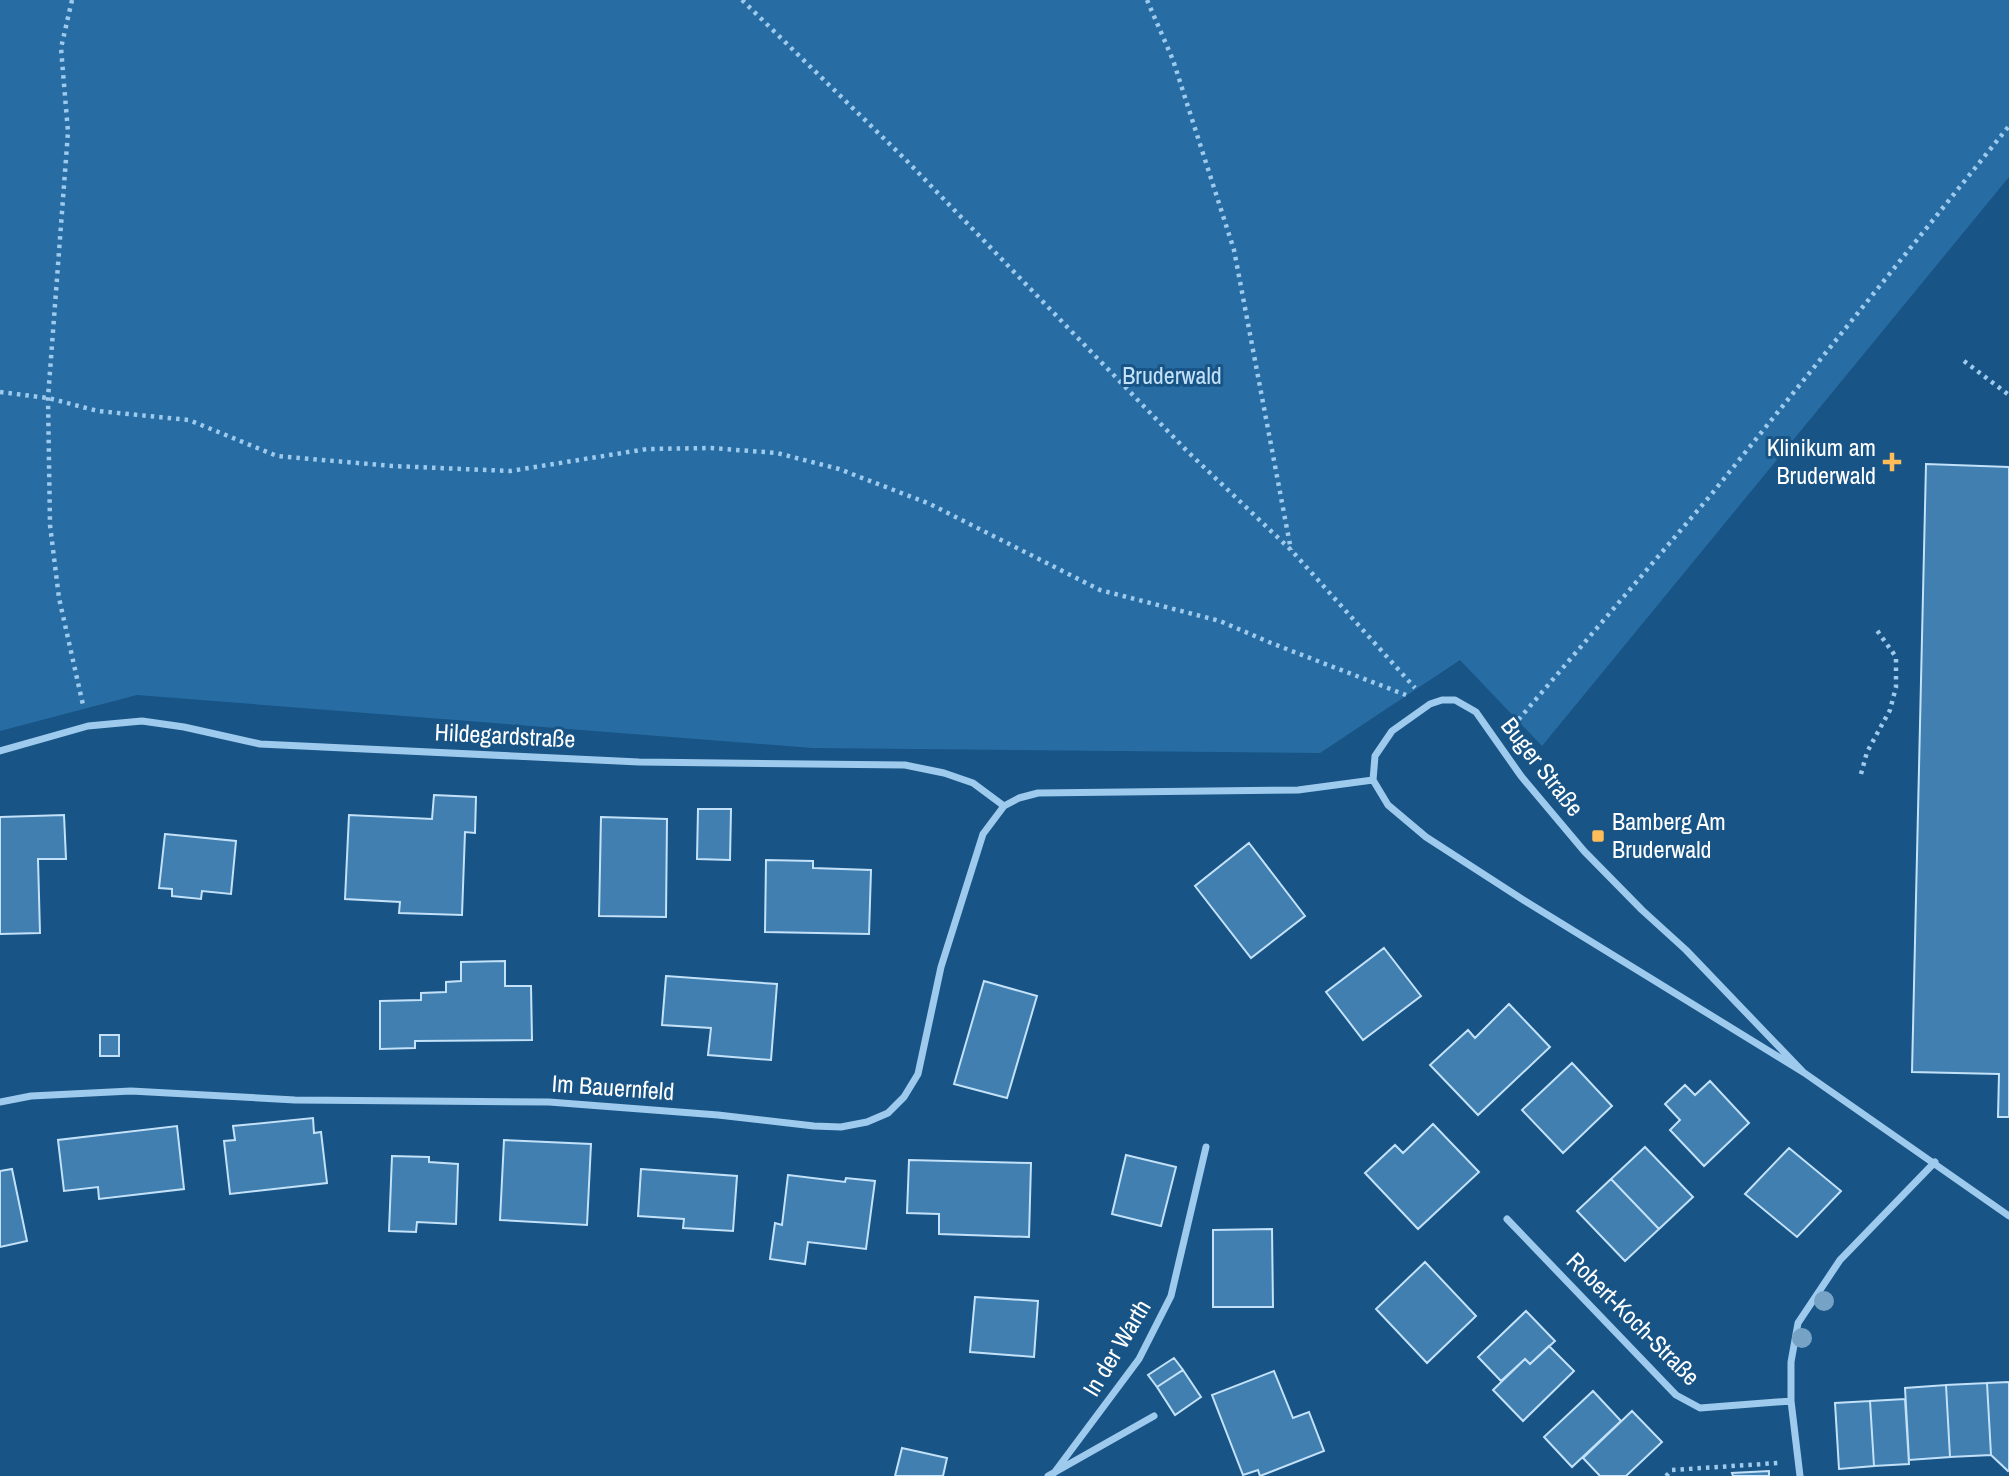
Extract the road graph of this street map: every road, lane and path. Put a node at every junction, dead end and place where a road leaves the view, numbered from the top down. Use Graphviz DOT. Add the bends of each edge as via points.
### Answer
graph roads {
  1 [pos="72,0"];
  2 [pos="742,0"];
  3 [pos="1147,0"];
  4 [pos="2009,126"];
  5 [pos="1965,361"];
  6 [pos="0,392"];
  7 [pos="2009,395"];
  8 [pos="48,398"];
  9 [pos="1292,551"];
  10 [pos="1876,629"];
  11 [pos="1430,704"];
  12 [pos="88,726"];
  13 [pos="1499,743"];
  14 [pos="0,751"];
  15 [pos="1861,774"];
  16 [pos="1373,780"];
  17 [pos="1004,806"];
  18 [pos="1803,1072"];
  19 [pos="0,1102"];
  20 [pos="1206,1147"];
  21 [pos="1935,1162"];
  22 [pos="2009,1216"];
  23 [pos="1507,1219"];
  24 [pos="1791,1401"];
  25 [pos="1154,1416"];
  26 [pos="1798,1461"];
  27 [pos="1051,1474"];
  28 [pos="1666,1476"];
  29 [pos="1800,1476"];
  1 -- 8 [label="path" via="61,48 68,132"];
  2 -- 9 [label="path" via="906,160 1187,451"];
  3 -- 9 [label="path" via="1173,60 1234,250"];
  4 -- 13 [label="path" via="1710,496"];
  5 -- 7 [label="path"];
  6 -- 8 [label="path"];
  8 -- 11 [label="path" via="98,411 189,420 277,456 392,466 510,471 647,449 777,453 839,469 930,504 1100,590 1220,621"];
  8 -- 12 [label="path" via="50,525 58,598"];
  9 -- 11 [label="path"];
  10 -- 15 [label="path" via="1896,657 1896,687"];
  11 -- 13 [label="street, Buger Straße" via="1455,700 1466,705"];
  11 -- 16 [label="street" via="1392,731 1375,756"];
  12 -- 14 [label="street, Hildegardstraße"];
  12 -- 17 [label="street, Hildegardstraße" via="142,721 260,744 639,762 905,765 973,783"];
  13 -- 18 [label="street, Buger Straße" via="1584,851"];
  16 -- 17 [label="street" via="1298,790 1038,793"];
  16 -- 18 [label="street, Buger Straße" via="1388,805 1426,836"];
  17 -- 19 [label="street, Im Bauernfeld" via="983,834 962,897 918,1074 905,1097 888,1113 867,1122 814,1126 549,1102 295,1100 131,1091"];
  18 -- 21 [label="street, Buger Straße"];
  20 -- 27 [label="street, In der Warth" via="1171,1296 1139,1359"];
  21 -- 22 [label="street, Buger Straße"];
  21 -- 24 [label="street" via="1840,1260 1804,1312 1791,1362"];
  23 -- 24 [label="street, Robert-Koch-Straße" via="1676,1395 1700,1408"];
  24 -- 26 [label="street"];
  25 -- 27 [label="street, In der Warth"];
  26 -- 28 [label="path" via="1672,1470"];
  26 -- 29 [label="street"];
}
